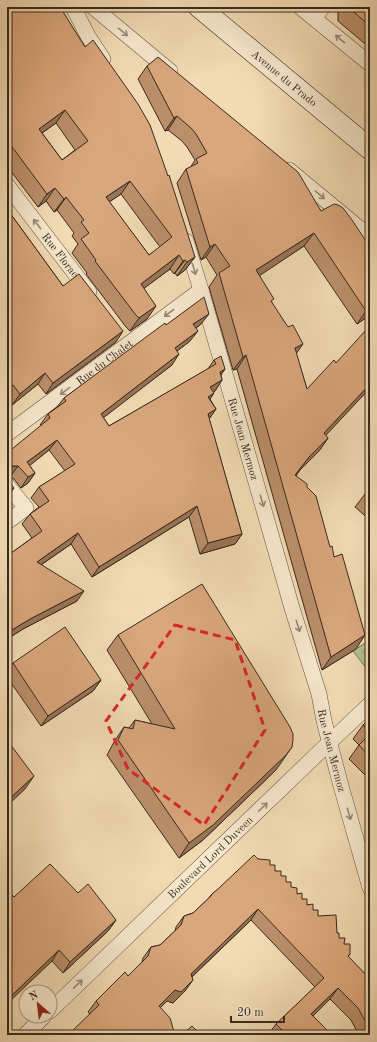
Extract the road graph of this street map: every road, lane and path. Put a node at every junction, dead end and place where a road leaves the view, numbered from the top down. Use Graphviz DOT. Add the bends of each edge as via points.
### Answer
graph roads {
  1 [pos="73,7"];
  2 [pos="93,7"];
  3 [pos="198,7"];
  4 [pos="300,7"];
  5 [pos="324,7"];
  6 [pos="314,18"];
  7 [pos="370,64"];
  8 [pos="109,68"];
  9 [pos="183,82"];
  10 [pos="370,149"];
  11 [pos="280,162"];
  12 [pos="7,185"];
  13 [pos="182,230"];
  14 [pos="370,237"];
  15 [pos="201,290"];
  16 [pos="96,302"];
  17 [pos="7,434"];
  18 [pos="7,485"];
  19 [pos="7,522"];
  20 [pos="370,704"];
  21 [pos="330,742"];
  22 [pos="370,888"];
  23 [pos="58,1003"];
  24 [pos="36,1024"];
  25 [pos="25,1035"];
  1 -- 8 [label="street"];
  2 -- 9 [label="street, one-way"];
  3 -- 10 [label="main road, Avenue du Prado"];
  4 -- 6 [label="street"];
  5 -- 6 [label="street"];
  7 -- 6 [label="street, one-way"];
  11 -- 14 [label="street, one-way"];
  16 -- 12 [label="street, Rue Florac, one-way"];
  13 -- 15 [label="street, Rue Jean Mermoz, one-way"];
  15 -- 17 [label="street, Rue du Chalet, one-way" via="124,338"];
  15 -- 21 [label="street, Rue Jean Mermoz, one-way" via="290,602 319,694"];
  18 -- 19 [label="street" via="26,508"];
  20 -- 21 [label="street, Boulevard Lord Duveen"];
  21 -- 22 [label="street, Rue Jean Mermoz, one-way"];
  23 -- 21 [label="street, Boulevard Lord Duveen, one-way"];
  24 -- 25 [label="street"];
}
